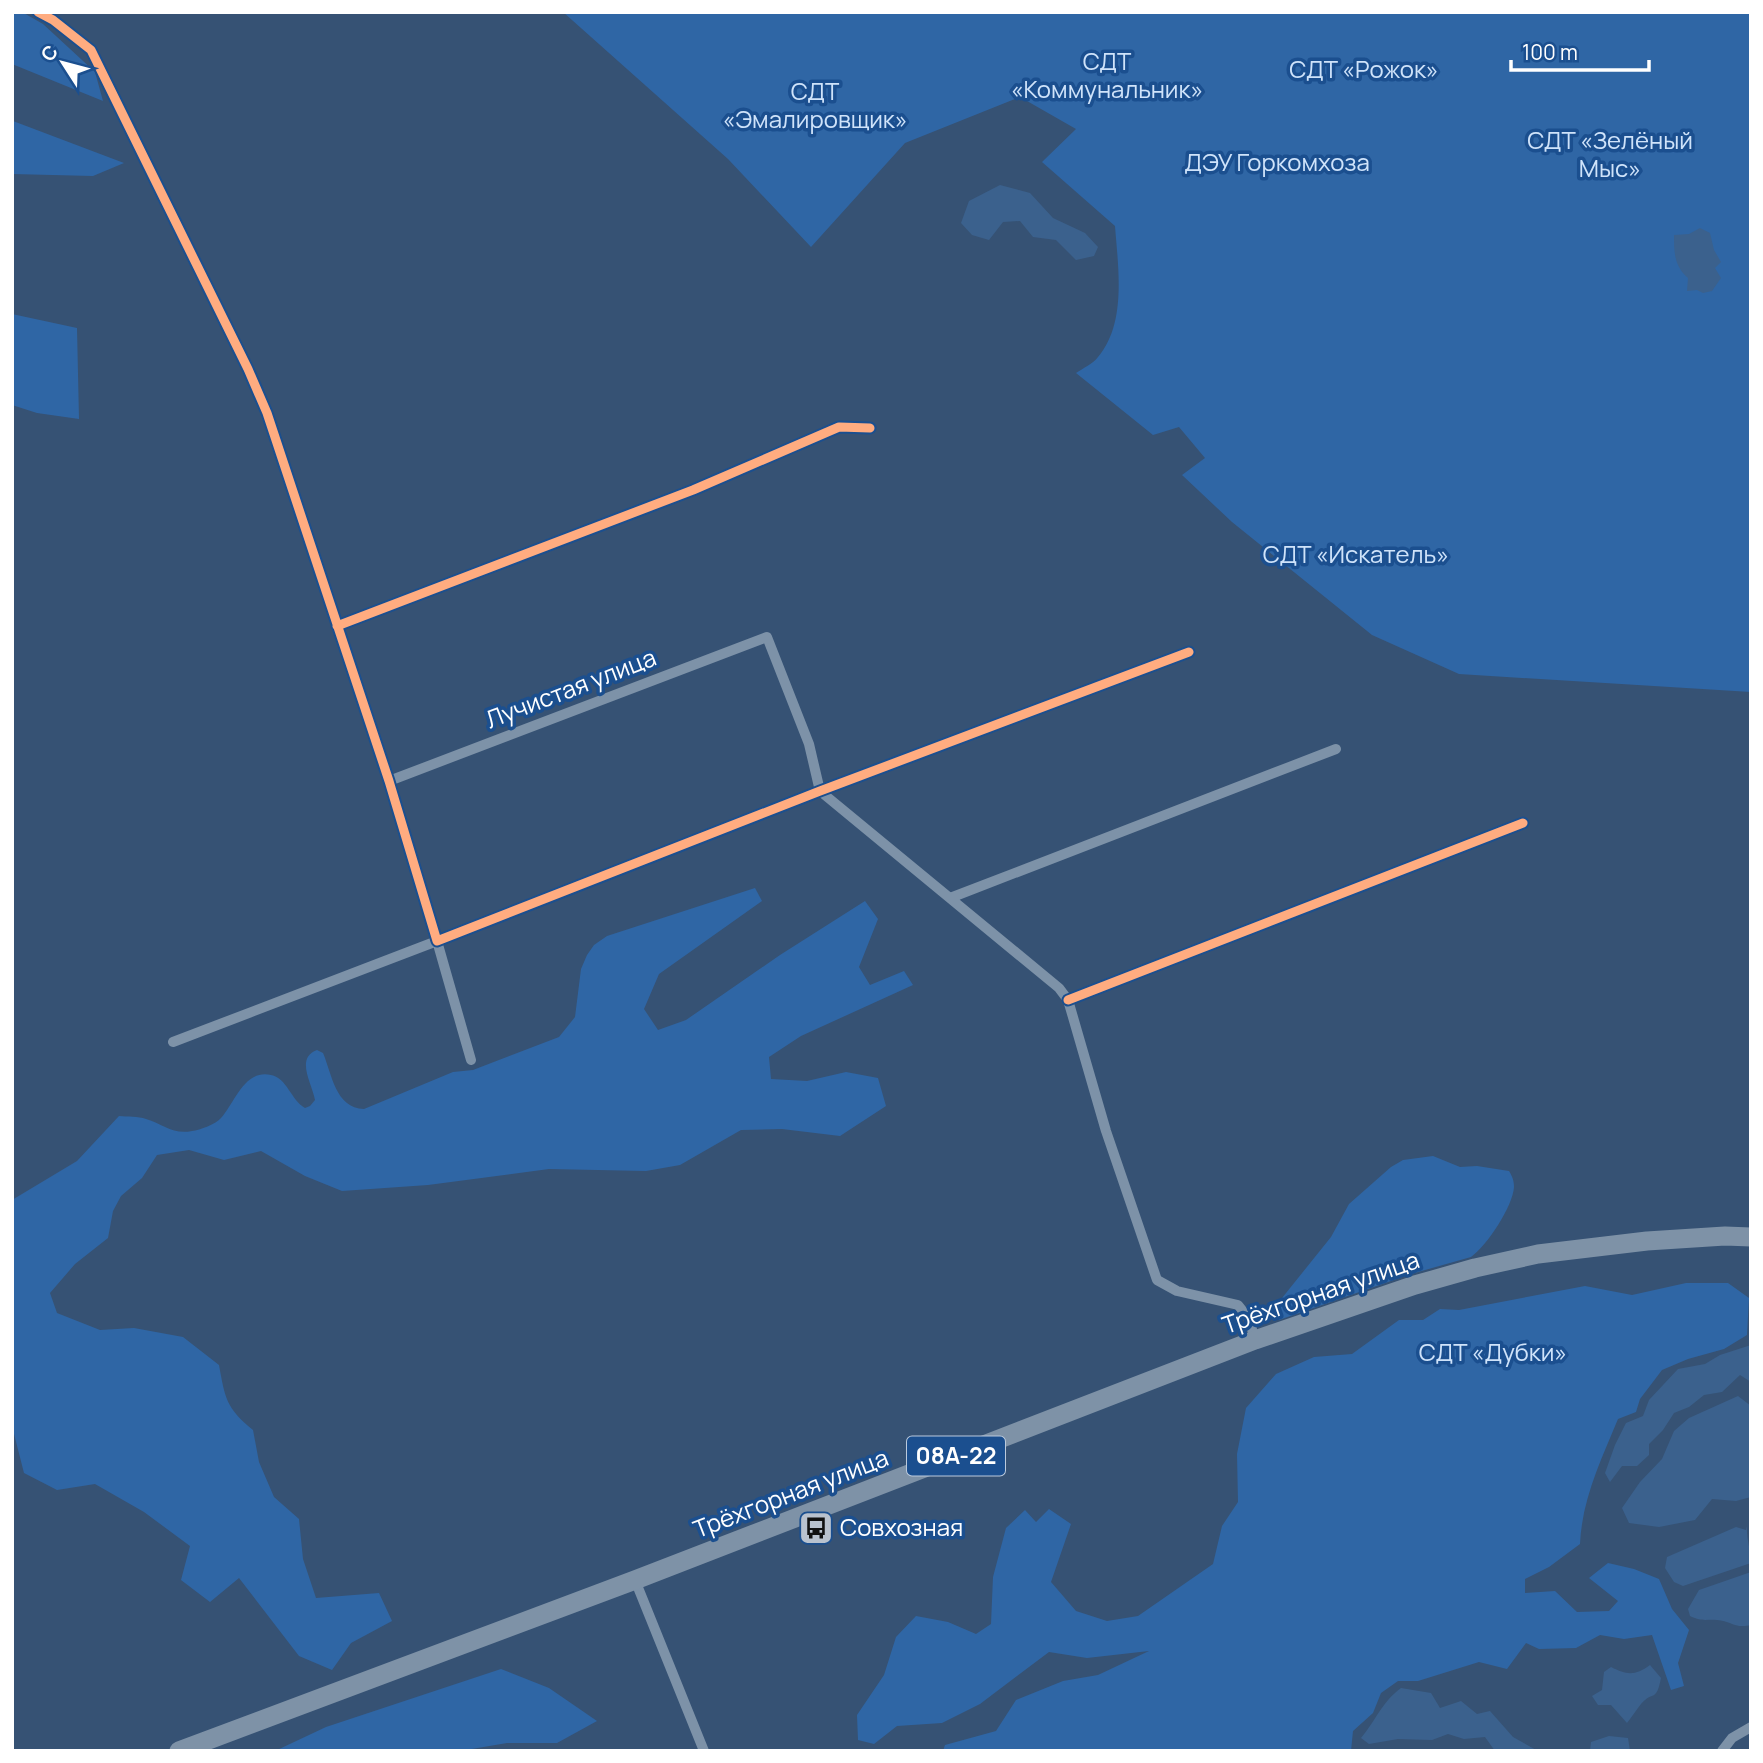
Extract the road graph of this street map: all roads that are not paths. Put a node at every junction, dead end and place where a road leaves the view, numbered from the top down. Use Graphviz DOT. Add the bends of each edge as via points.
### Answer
graph roads {
  1 [pos="38,12"];
  2 [pos="870,428"];
  3 [pos="337,626"];
  4 [pos="1189,652"];
  5 [pos="1336,749"];
  6 [pos="389,781"];
  7 [pos="820,791"];
  8 [pos="1523,823"];
  9 [pos="950,898"];
  10 [pos="437,941"];
  11 [pos="1068,1000"];
  12 [pos="173,1042"];
  13 [pos="471,1060"];
  14 [pos="1751,1237"];
  15 [pos="1255,1340"];
  16 [pos="635,1580"];
  17 [pos="1751,1727"];
  18 [pos="179,1751"];
  19 [pos="704,1751"];
  20 [pos="1722,1751"];
  1 -- 3 [label="street" via="91,50 223,316 267,413"];
  2 -- 3 [label="street" via="839,427 693,490"];
  3 -- 6 [label="street"];
  4 -- 7 [label="street"];
  5 -- 9 [label="street"];
  6 -- 7 [label="street, Лучистая улица" via="767,637 809,744"];
  6 -- 10 [label="street"];
  7 -- 9 [label="street"];
  7 -- 10 [label="street"];
  8 -- 11 [label="street"];
  9 -- 11 [label="street"];
  10 -- 12 [label="street"];
  10 -- 13 [label="street"];
  11 -- 15 [label="street" via="1153,1273 1172,1289 1238,1305 1249,1319"];
  14 -- 15 [label="highway, Трёхгорная улица / 08А-22" via="1647,1241 1538,1254 1415,1285"];
  15 -- 16 [label="highway, Трёхгорная улица / 08А-22"];
  16 -- 18 [label="highway, Трёхгорная улица / 08А-22"];
  16 -- 19 [label="street"];
  17 -- 20 [label="street" via="1732,1738"];
}
